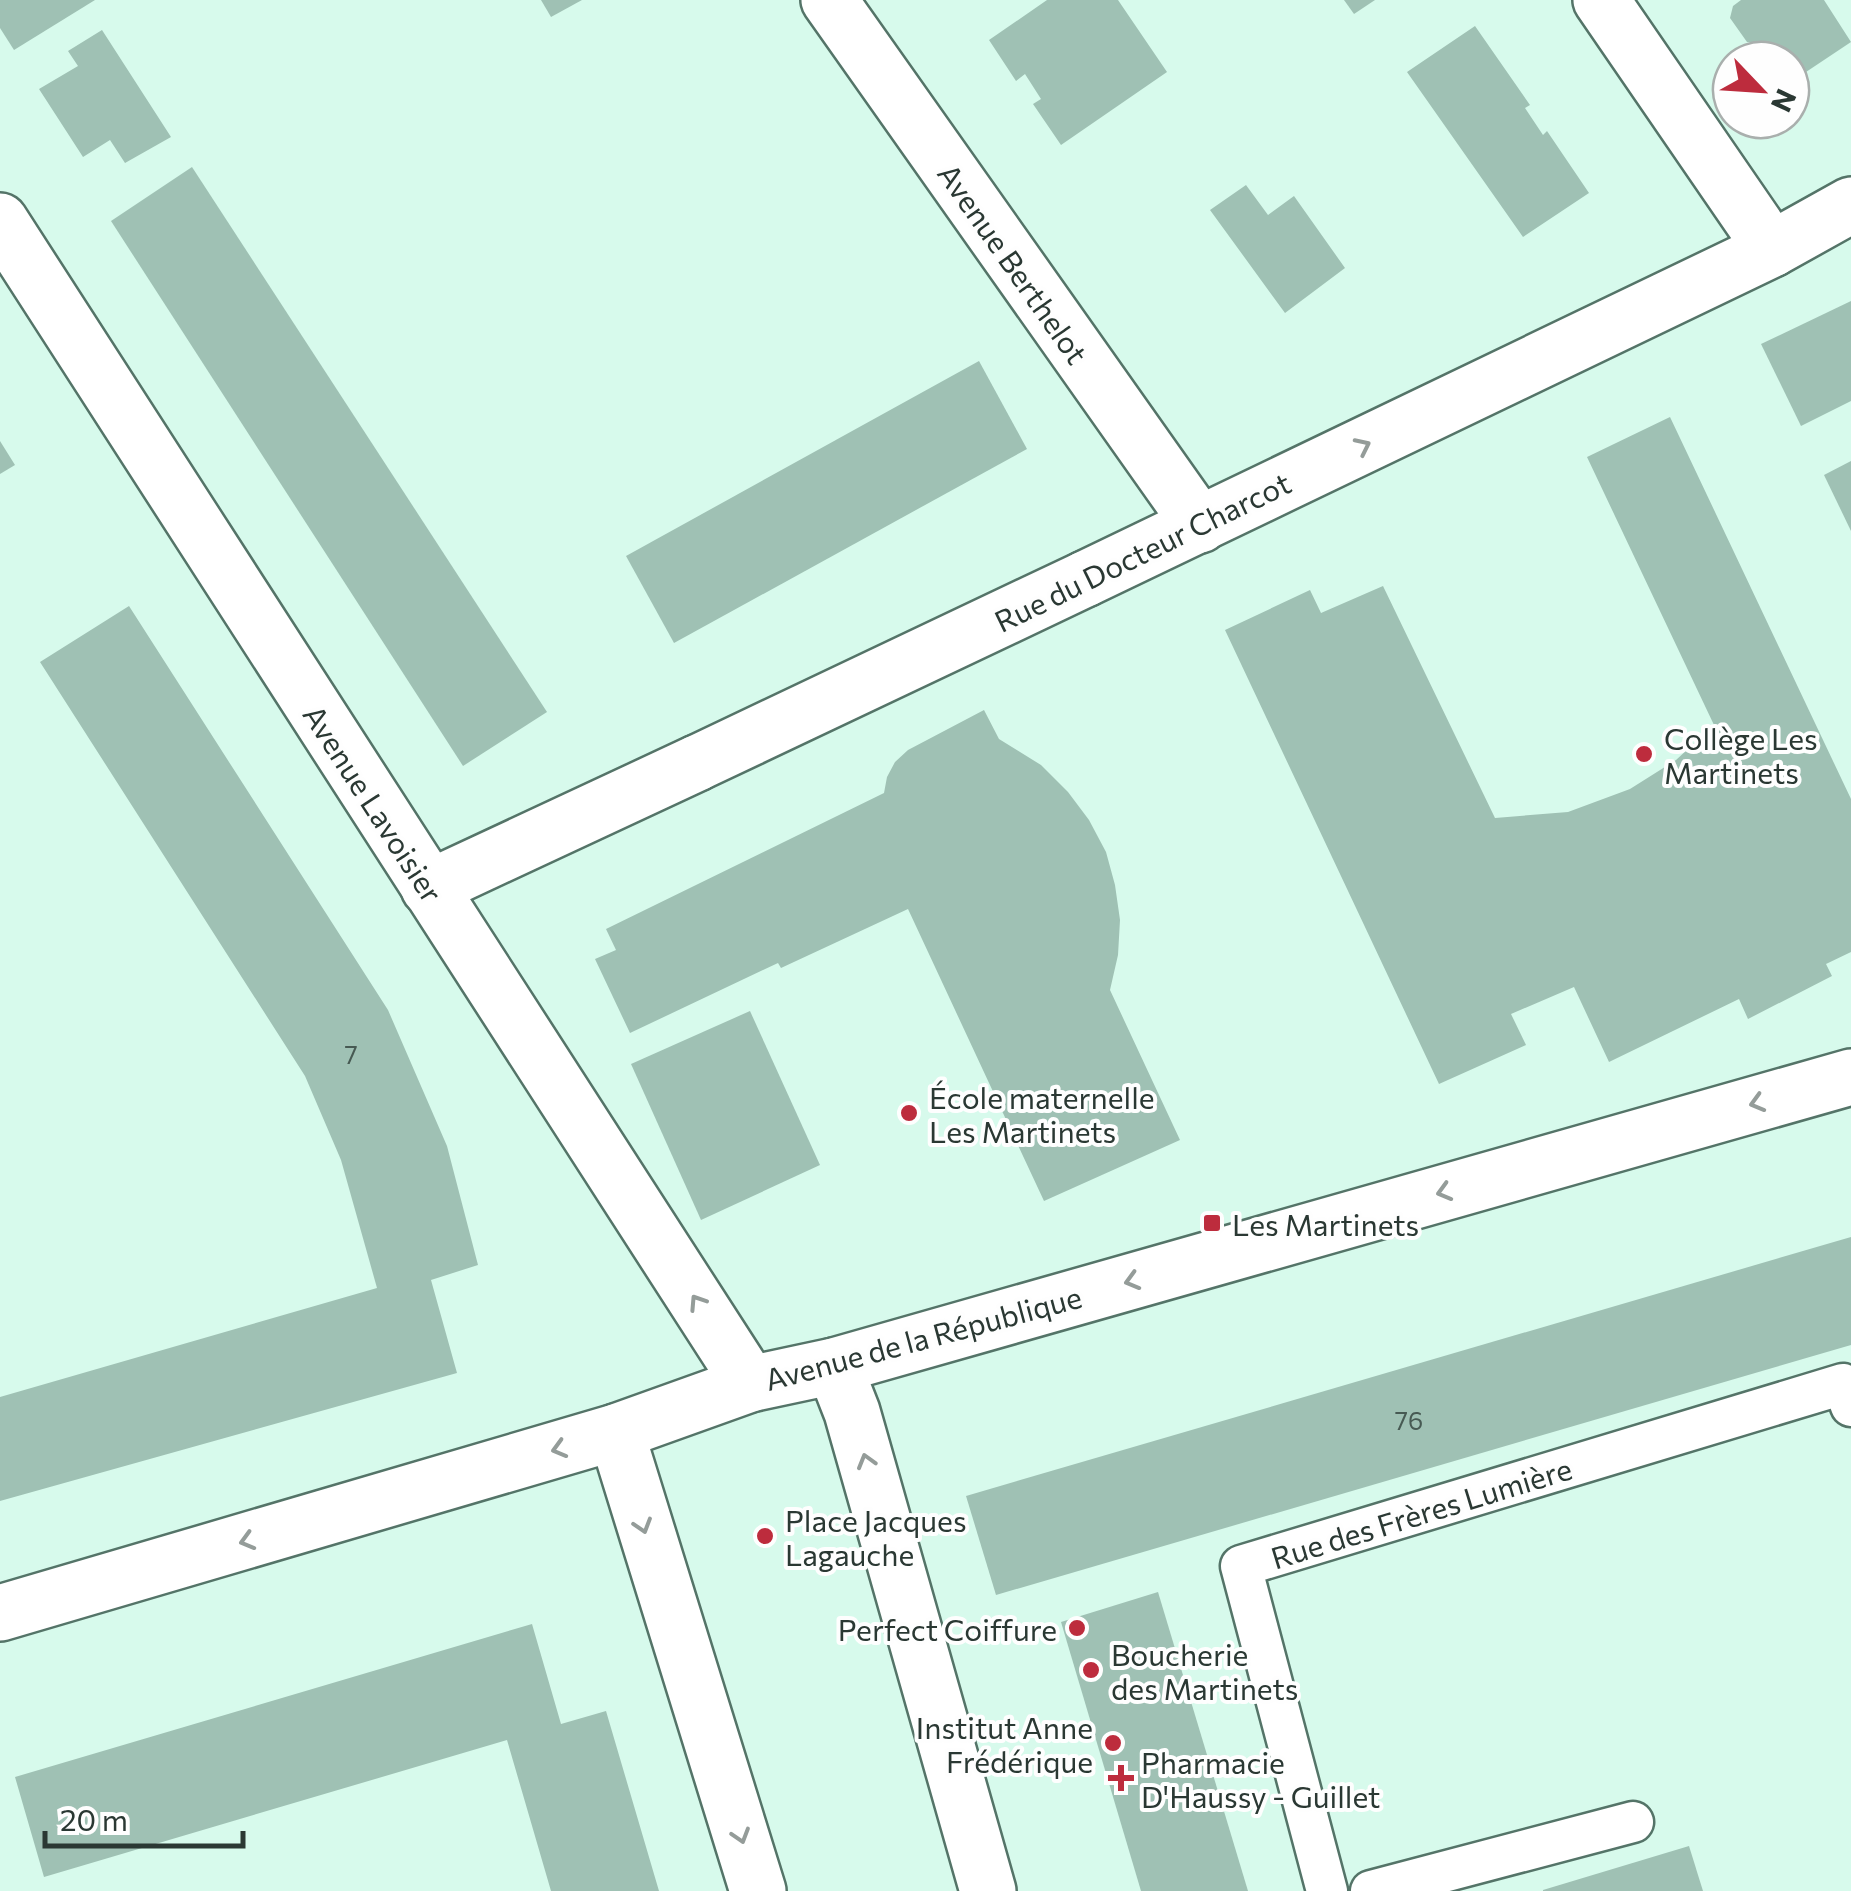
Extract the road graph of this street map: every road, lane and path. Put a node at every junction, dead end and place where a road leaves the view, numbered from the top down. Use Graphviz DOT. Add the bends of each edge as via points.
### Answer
graph roads {
  1 [pos="828,0"];
  2 [pos="1601,0"];
  3 [pos="1851,205"];
  4 [pos="0,221"];
  5 [pos="1772,249"];
  6 [pos="1200,525"];
  7 [pos="429,888"];
  8 [pos="1851,1077"];
  9 [pos="834,1366"];
  10 [pos="750,1384"];
  11 [pos="1848,1391"];
  12 [pos="616,1432"];
  13 [pos="0,1614"];
  14 [pos="1633,1822"];
  15 [pos="758,1891"];
  16 [pos="988,1891"];
  17 [pos="1327,1891"];
  18 [pos="1371,1891"];
  1 -- 6 [label="street, Avenue Berthelot"];
  2 -- 5 [label="street"];
  3 -- 5 [label="street, Rue du Docteur Charcot"];
  4 -- 7 [label="street, Avenue Lavoisier"];
  6 -- 5 [label="street, Rue du Docteur Charcot, one-way"];
  6 -- 7 [label="street, Rue du Docteur Charcot"];
  10 -- 7 [label="street, Avenue Lavoisier, one-way"];
  8 -- 9 [label="street, Avenue de la République, one-way"];
  9 -- 10 [label="street, Avenue de la République"];
  16 -- 9 [label="street, one-way"];
  10 -- 12 [label="street, Avenue de la République"];
  11 -- 17 [label="lane, Rue des Frères Lumière" via="1241,1566"];
  12 -- 13 [label="street, Avenue de la République, one-way"];
  12 -- 15 [label="street, one-way"];
  14 -- 18 [label="lane"];
}
